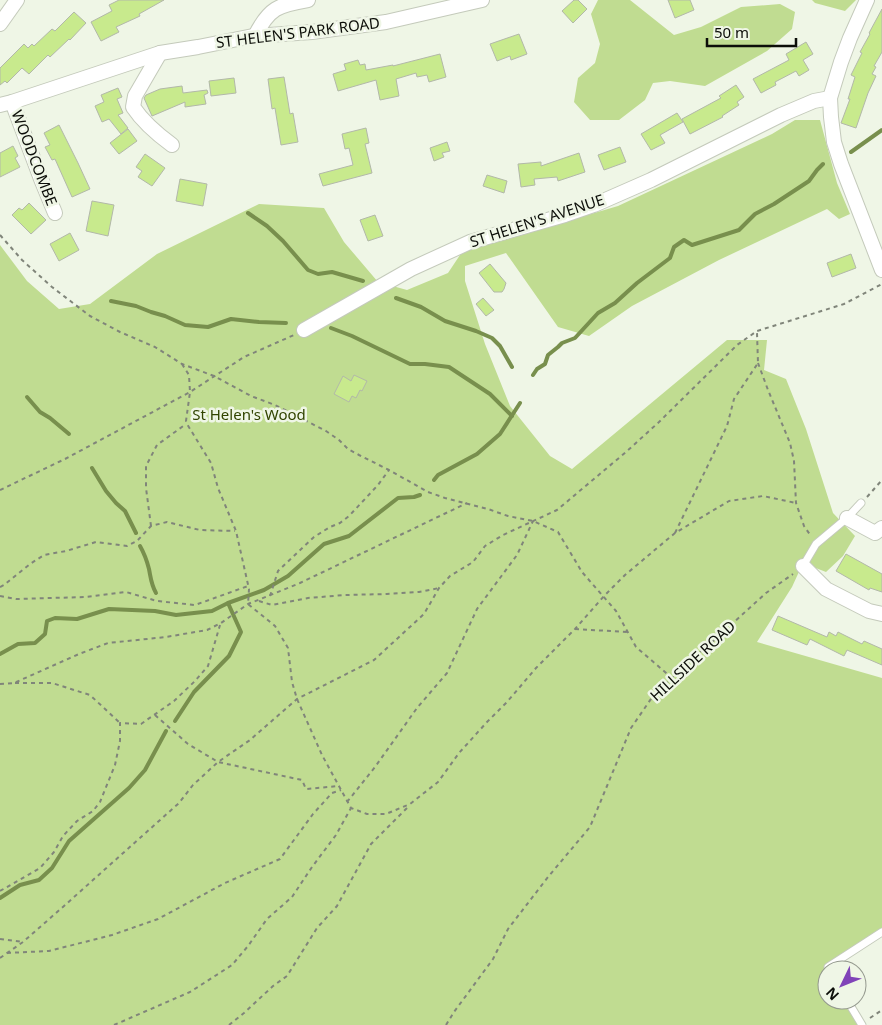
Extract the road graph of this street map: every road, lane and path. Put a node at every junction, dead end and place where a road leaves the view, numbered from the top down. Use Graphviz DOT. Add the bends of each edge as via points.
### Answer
graph roads {
  1 [pos="17,0"];
  2 [pos="308,0"];
  3 [pos="482,0"];
  4 [pos="867,0"];
  5 [pos="0,24"];
  6 [pos="255,36"];
  7 [pos="160,53"];
  8 [pos="830,98"];
  9 [pos="6,103"];
  10 [pos="172,145"];
  11 [pos="55,213"];
  12 [pos="0,235"];
  13 [pos="882,270"];
  14 [pos="882,284"];
  15 [pos="304,330"];
  16 [pos="757,331"];
  17 [pos="758,363"];
  18 [pos="182,364"];
  19 [pos="214,376"];
  20 [pos="190,392"];
  21 [pos="187,424"];
  22 [pos="389,470"];
  23 [pos="882,480"];
  24 [pos="0,490"];
  25 [pos="467,503"];
  26 [pos="796,503"];
  27 [pos="861,503"];
  28 [pos="846,518"];
  29 [pos="533,521"];
  30 [pos="151,526"];
  31 [pos="882,528"];
  32 [pos="236,531"];
  33 [pos="675,532"];
  34 [pos="816,544"];
  35 [pos="803,566"];
  36 [pos="0,587"];
  37 [pos="248,587"];
  38 [pos="439,588"];
  39 [pos="0,596"];
  40 [pos="270,596"];
  41 [pos="604,596"];
  42 [pos="258,600"];
  43 [pos="248,604"];
  44 [pos="882,614"];
  45 [pos="221,623"];
  46 [pos="575,629"];
  47 [pos="628,632"];
  48 [pos="672,678"];
  49 [pos="14,683"];
  50 [pos="0,684"];
  51 [pos="297,699"];
  52 [pos="155,715"];
  53 [pos="120,723"];
  54 [pos="218,762"];
  55 [pos="339,786"];
  56 [pos="341,790"];
  57 [pos="347,802"];
  58 [pos="410,804"];
  59 [pos="351,808"];
  60 [pos="0,891"];
  61 [pos="882,932"];
  62 [pos="0,939"];
  63 [pos="23,942"];
  64 [pos="7,953"];
  65 [pos="0,958"];
  66 [pos="840,960"];
  67 [pos="853,1010"];
  68 [pos="882,1010"];
  69 [pos="862,1024"];
  70 [pos="114,1025"];
  71 [pos="229,1025"];
  72 [pos="446,1025"];
  1 -- 5 [label="street"];
  2 -- 6 [label="street" via="272,10"];
  3 -- 6 [label="street, ST HELEN'S PARK ROAD" via="386,22"];
  4 -- 8 [label="street"];
  6 -- 7 [label="street, ST HELEN'S PARK ROAD"];
  7 -- 9 [label="street, ST HELEN'S PARK ROAD"];
  7 -- 10 [label="street" via="134,96 133,107 158,135"];
  8 -- 13 [label="street" via="834,142"];
  8 -- 15 [label="street, ST HELEN'S AVENUE" via="781,114 594,205 470,242 411,269"];
  9 -- 11 [label="street, WOODCOMBE"];
  12 -- 18 [label="path" via="52,287 90,316 155,347"];
  14 -- 16 [label="path" via="844,304"];
  15 -- 19 [label="path" via="244,357"];
  16 -- 17 [label="path"];
  16 -- 29 [label="path" via="737,346 626,452 557,510"];
  17 -- 26 [label="path" via="790,443"];
  17 -- 33 [label="path" via="734,399 727,426"];
  18 -- 19 [label="path"];
  18 -- 20 [label="path" via="189,375"];
  19 -- 20 [label="path"];
  19 -- 22 [label="path" via="326,431 359,455"];
  20 -- 21 [label="path"];
  20 -- 24 [label="path"];
  21 -- 30 [label="path" via="157,445 146,466"];
  21 -- 32 [label="path" via="211,463"];
  22 -- 25 [label="path" via="428,492"];
  22 -- 40 [label="path" via="349,516 314,537 278,571"];
  23 -- 27 [label="path"];
  25 -- 29 [label="path"];
  25 -- 40 [label="path"];
  26 -- 33 [label="path" via="763,496 729,500"];
  26 -- 34 [label="path" via="804,526"];
  27 -- 28 [label="lane"];
  28 -- 31 [label="street" via="875,532"];
  28 -- 34 [label="lane"];
  29 -- 38 [label="path" via="485,546 473,562 450,576"];
  29 -- 41 [label="path" via="558,532 582,572"];
  29 -- 57 [label="path" via="517,556 477,609 447,673"];
  30 -- 32 [label="path" via="167,522 200,530"];
  30 -- 36 [label="path" via="128,546 96,542 44,555"];
  32 -- 37 [label="path"];
  33 -- 41 [label="path"];
  34 -- 35 [label="lane"];
  35 -- 44 [label="street" via="826,589 869,611"];
  35 -- 48 [label="path, HILLSIDE ROAD" via="766,593"];
  37 -- 39 [label="path" via="195,605 157,601 126,592 86,597 16,599"];
  37 -- 43 [label="path"];
  38 -- 42 [label="path" via="308,598 272,605"];
  38 -- 51 [label="path" via="424,614 374,660"];
  40 -- 42 [label="path"];
  41 -- 46 [label="path"];
  41 -- 47 [label="path"];
  42 -- 43 [label="path"];
  43 -- 45 [label="path"];
  43 -- 51 [label="path" via="275,626 288,648"];
  45 -- 49 [label="path" via="207,630 108,644"];
  45 -- 52 [label="path" via="208,666 174,701"];
  46 -- 47 [label="path"];
  46 -- 58 [label="path" via="459,753 438,782"];
  47 -- 48 [label="path" via="636,647"];
  48 -- 72 [label="path, HILLSIDE ROAD" via="653,696 631,728 590,828 508,929 493,959"];
  49 -- 50 [label="path"];
  49 -- 53 [label="path" via="52,683 90,695"];
  51 -- 54 [label="path" via="250,740"];
  51 -- 55 [label="path"];
  52 -- 53 [label="path" via="141,724"];
  52 -- 54 [label="path" via="188,744"];
  53 -- 60 [label="path" via="115,765 100,802 63,836 40,868"];
  54 -- 55 [label="path" via="302,780 306,789"];
  54 -- 63 [label="path" via="179,803"];
  55 -- 56 [label="path"];
  56 -- 57 [label="path"];
  56 -- 64 [label="path" via="332,793 313,814 280,860 226,883 158,919 112,935 49,951"];
  57 -- 59 [label="path"];
  58 -- 59 [label="path" via="386,814 367,814"];
  58 -- 71 [label="path" via="371,844 338,906 317,928 286,976"];
  59 -- 70 [label="path" via="292,897 267,919 232,966 190,992"];
  61 -- 66 [label="lane"];
  62 -- 63 [label="path"];
  63 -- 64 [label="path"];
  64 -- 65 [label="path"];
  67 -- 69 [label="lane"];
  68 -- 69 [label="path"];
}
